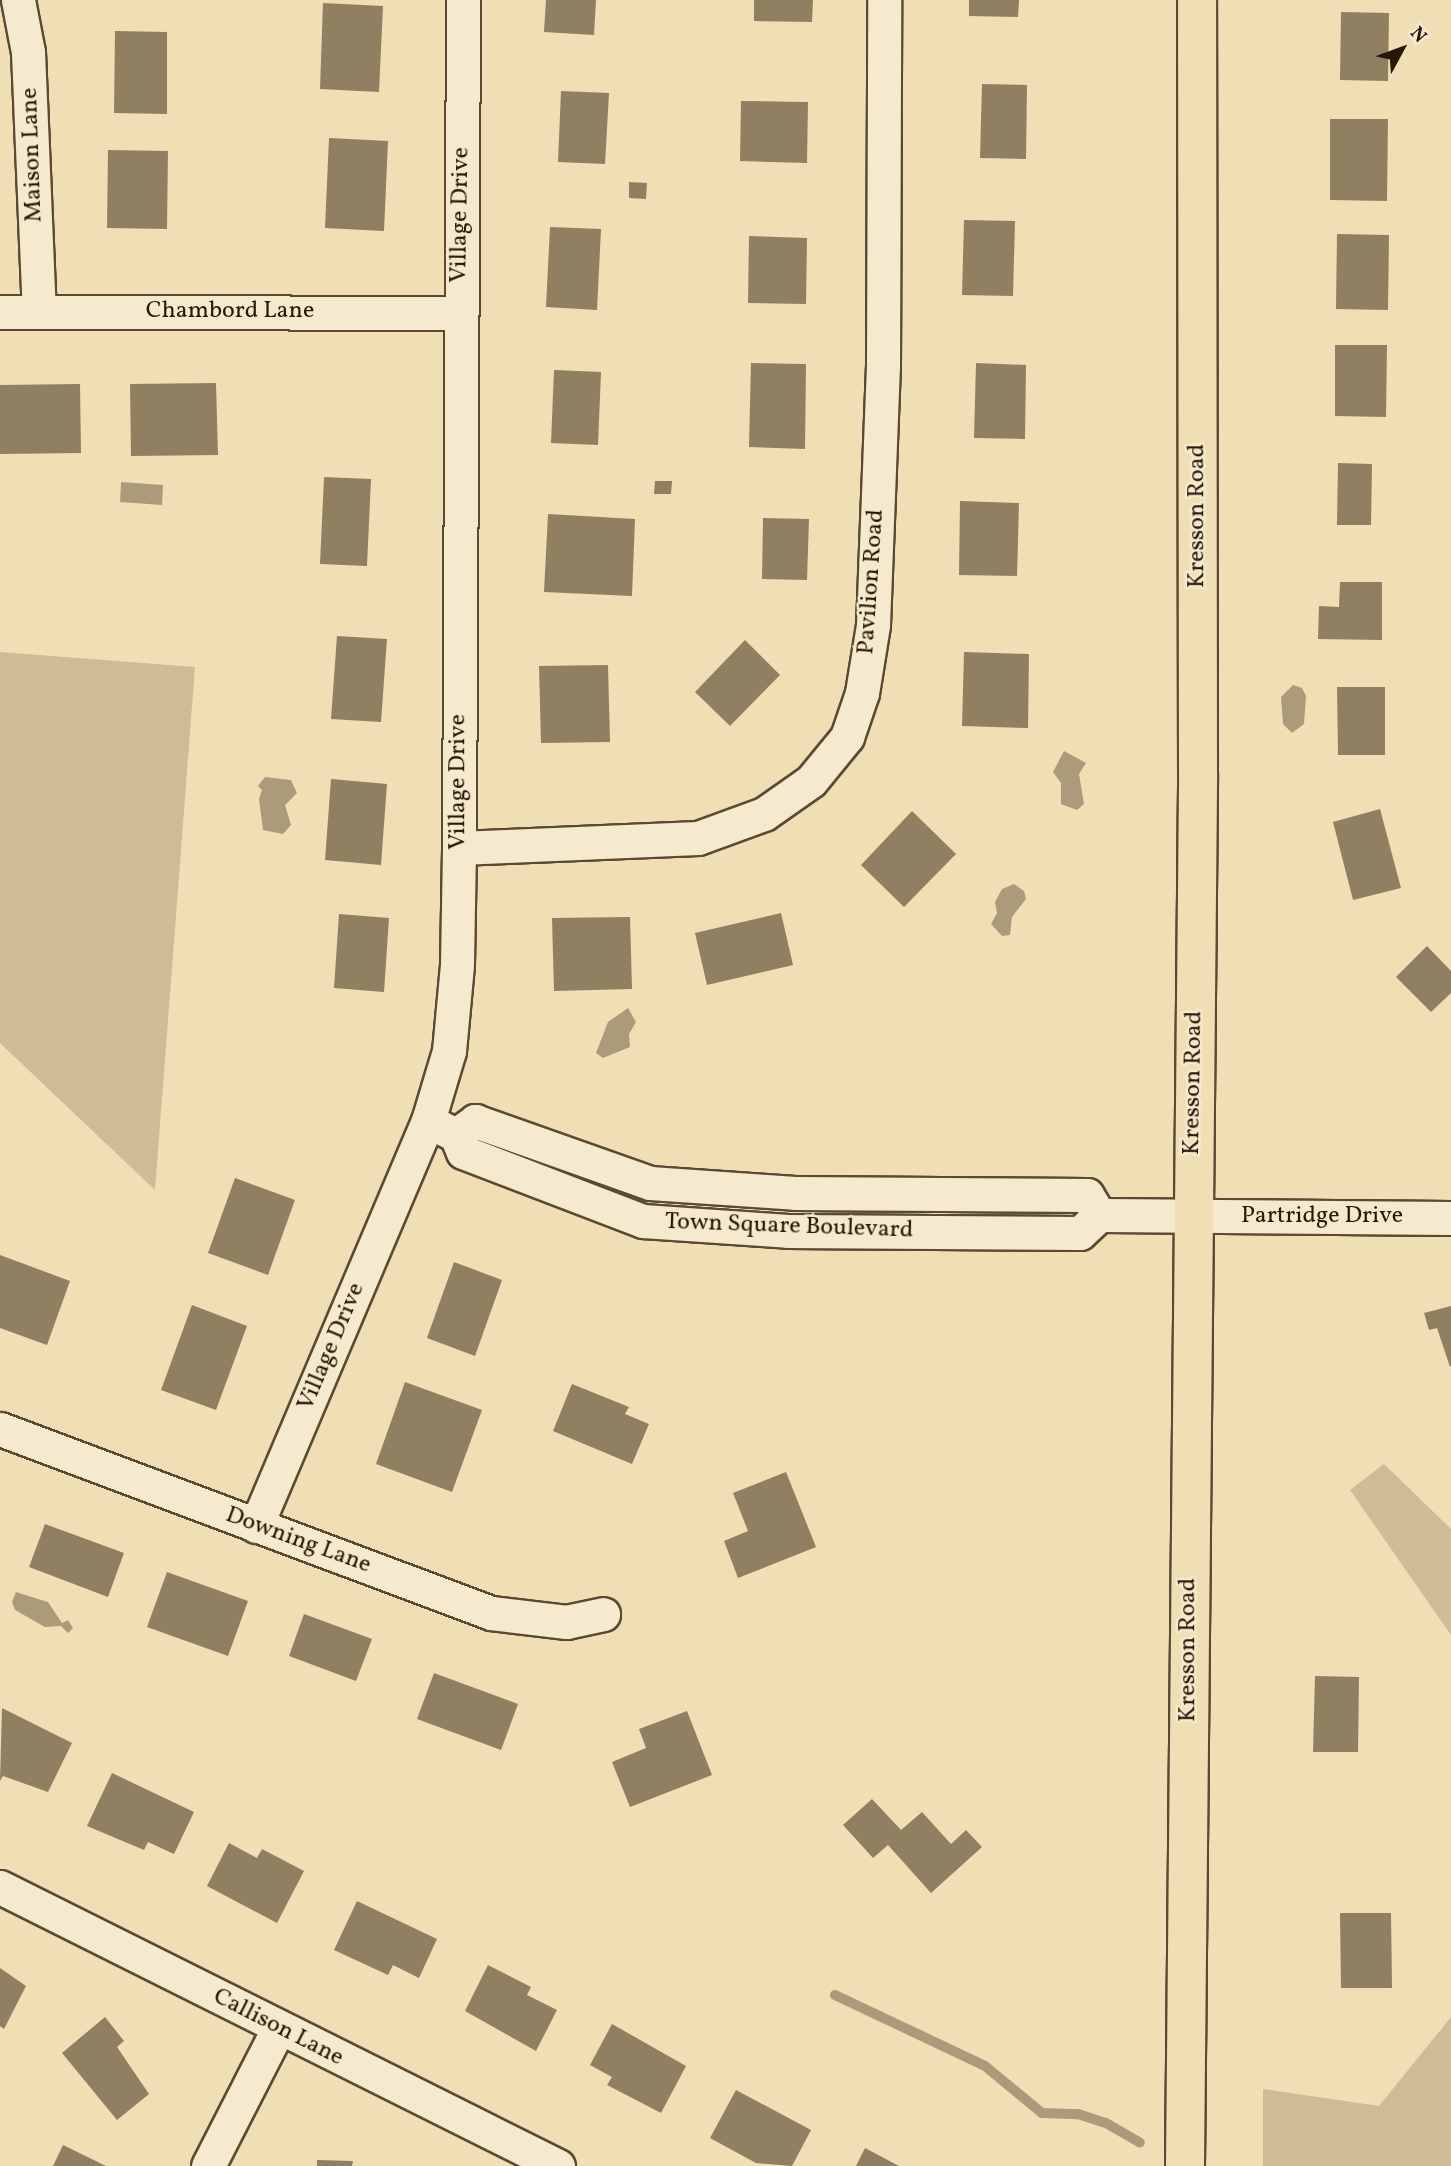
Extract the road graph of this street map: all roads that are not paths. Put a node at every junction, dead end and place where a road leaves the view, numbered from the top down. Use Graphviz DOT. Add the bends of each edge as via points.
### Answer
graph roads {
  1 [pos="18,0"];
  2 [pos="463,0"];
  3 [pos="884,0"];
  4 [pos="1197,0"];
  5 [pos="39,310"];
  6 [pos="0,312"];
  7 [pos="459,313"];
  8 [pos="459,848"];
  9 [pos="442,1128"];
  10 [pos="1192,1217"];
  11 [pos="1451,1218"];
  12 [pos="0,1429"];
  13 [pos="256,1526"];
  14 [pos="603,1614"];
  15 [pos="0,1887"];
  16 [pos="278,2029"];
  17 [pos="208,2166"];
  18 [pos="558,2166"];
  19 [pos="1185,2166"];
  1 -- 5 [label="street, Maison Lane" via="28,52"];
  2 -- 7 [label="street, Village Drive"];
  3 -- 8 [label="street, Pavilion Road" via="883,366 873,625 862,693 846,737 811,781 764,814 698,838"];
  4 -- 10 [label="main road, Kresson Road" via="1198,774"];
  5 -- 6 [label="street, Chambord Lane"];
  5 -- 7 [label="street, Chambord Lane"];
  7 -- 8 [label="street, Village Drive"];
  8 -- 9 [label="street, Village Drive" via="457,964"];
  9 -- 10 [label="street, Town Square Boulevard" via="475,1121 650,1183 795,1193 1087,1195 1098,1215"];
  9 -- 13 [label="street, Village Drive"];
  10 -- 11 [label="street, Partridge Drive"];
  10 -- 19 [label="main road, Kresson Road"];
  12 -- 13 [label="street, Downing Lane"];
  13 -- 14 [label="street, Downing Lane" via="491,1613 566,1622"];
  15 -- 16 [label="street, Callison Lane"];
  16 -- 17 [label="street"];
  16 -- 18 [label="street, Callison Lane"];
}
